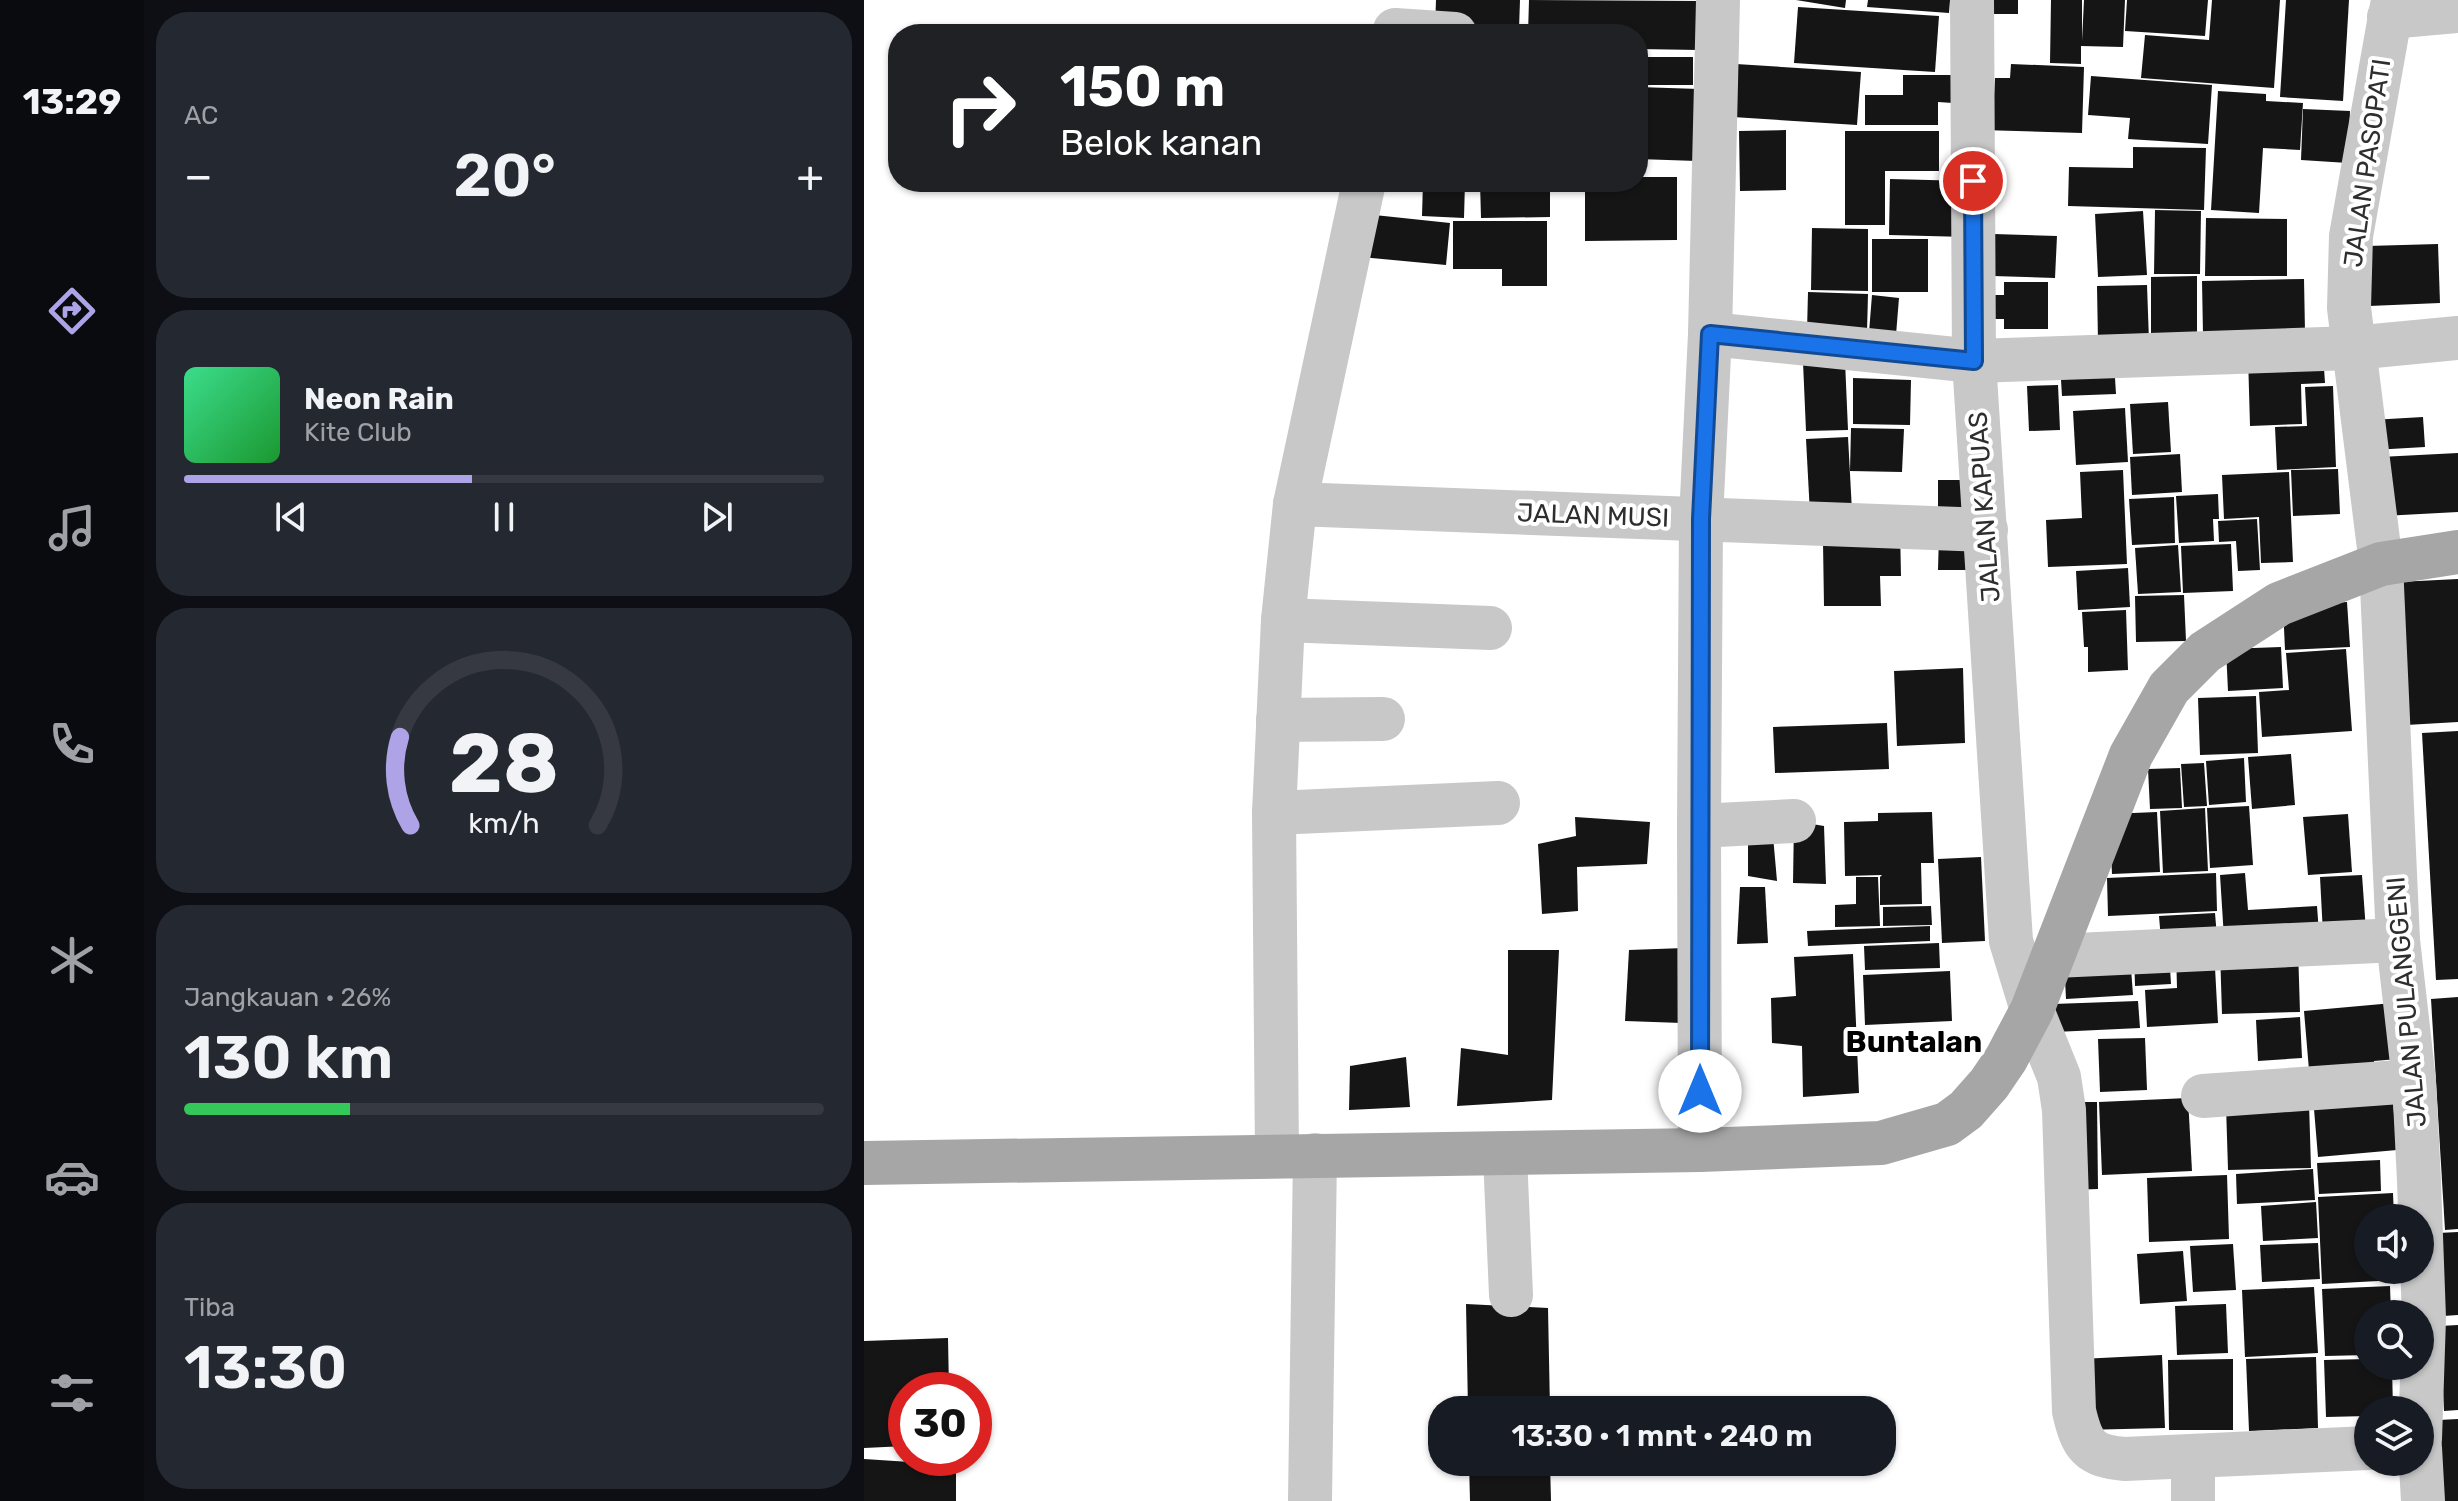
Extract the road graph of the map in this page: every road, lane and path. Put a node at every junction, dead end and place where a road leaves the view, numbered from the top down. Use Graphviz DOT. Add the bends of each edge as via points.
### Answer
graph roads {
  1 [pos="1718,0"];
  2 [pos="1972,0"];
  3 [pos="2391,8"];
  4 [pos="2458,11"];
  5 [pos="1362,192"];
  6 [pos="1710,334"];
  7 [pos="2458,338"];
  8 [pos="2353,348"];
  9 [pos="1974,361"];
  10 [pos="1295,504"];
  11 [pos="1701,519"];
  12 [pos="1986,530"];
  13 [pos="2458,552"];
  14 [pos="2381,564"];
  15 [pos="1283,620"];
  16 [pos="1490,628"];
  17 [pos="1383,719"];
  18 [pos="1278,720"];
  19 [pos="1498,803"];
  20 [pos="1274,813"];
  21 [pos="1794,821"];
  22 [pos="1699,826"];
  23 [pos="2398,940"];
  24 [pos="2055,956"];
  25 [pos="2032,1010"];
  26 [pos="2414,1081"];
  27 [pos="2203,1096"];
  28 [pos="1700,1150"];
  29 [pos="1296,1155"];
  30 [pos="1505,1155"];
  31 [pos="864,1163"];
  32 [pos="1511,1295"];
  33 [pos="2421,1396"];
  34 [pos="2354,1449"];
  35 [pos="2193,1456"];
  36 [pos="2422,1476"];
  37 [pos="1310,1501"];
  38 [pos="2193,1501"];
  39 [pos="2423,1501"];
  1 -- 6 [label="street"];
  2 -- 9 [label="street, JALAN KAPUAS"];
  3 -- 4 [label="street"];
  3 -- 8 [label="street, JALAN PASOPATI" via="2351,236"];
  5 -- 10 [label="street"];
  6 -- 9 [label="street"];
  6 -- 11 [label="street"];
  7 -- 8 [label="street"];
  8 -- 9 [label="street"];
  8 -- 14 [label="street, JALAN PASOPATI"];
  9 -- 12 [label="street, JALAN KAPUAS"];
  10 -- 11 [label="street, JALAN MUSI"];
  10 -- 15 [label="street"];
  11 -- 12 [label="street, JALAN MUSI"];
  11 -- 22 [label="street"];
  12 -- 25 [label="street, JALAN KAPUAS" via="2011,941"];
  13 -- 14 [label="main road"];
  14 -- 23 [label="street, JALAN PULANGGENI"];
  14 -- 24 [label="main road" via="2279,604 2205,652 2169,688 2131,755"];
  15 -- 16 [label="street"];
  15 -- 18 [label="street"];
  17 -- 18 [label="street"];
  18 -- 20 [label="street"];
  19 -- 20 [label="street"];
  20 -- 29 [label="street"];
  21 -- 22 [label="street"];
  22 -- 28 [label="street"];
  23 -- 24 [label="street"];
  23 -- 26 [label="street, JALAN PULANGGENI"];
  24 -- 25 [label="main road"];
  25 -- 28 [label="main road" via="1989,1084 1947,1124 1881,1143"];
  25 -- 35 [label="street, JALAN KAPUAS" via="2059,1077 2064,1110 2079,1433 2101,1457"];
  26 -- 27 [label="street"];
  26 -- 33 [label="street, JALAN PULANGGENI" via="2424,1318"];
  28 -- 30 [label="main road"];
  29 -- 30 [label="main road"];
  29 -- 31 [label="main road"];
  29 -- 37 [label="street"];
  30 -- 32 [label="street"];
  34 -- 35 [label="street, JALAN KAPUAS"];
  35 -- 38 [label="street"];
  36 -- 39 [label="street"];
}
